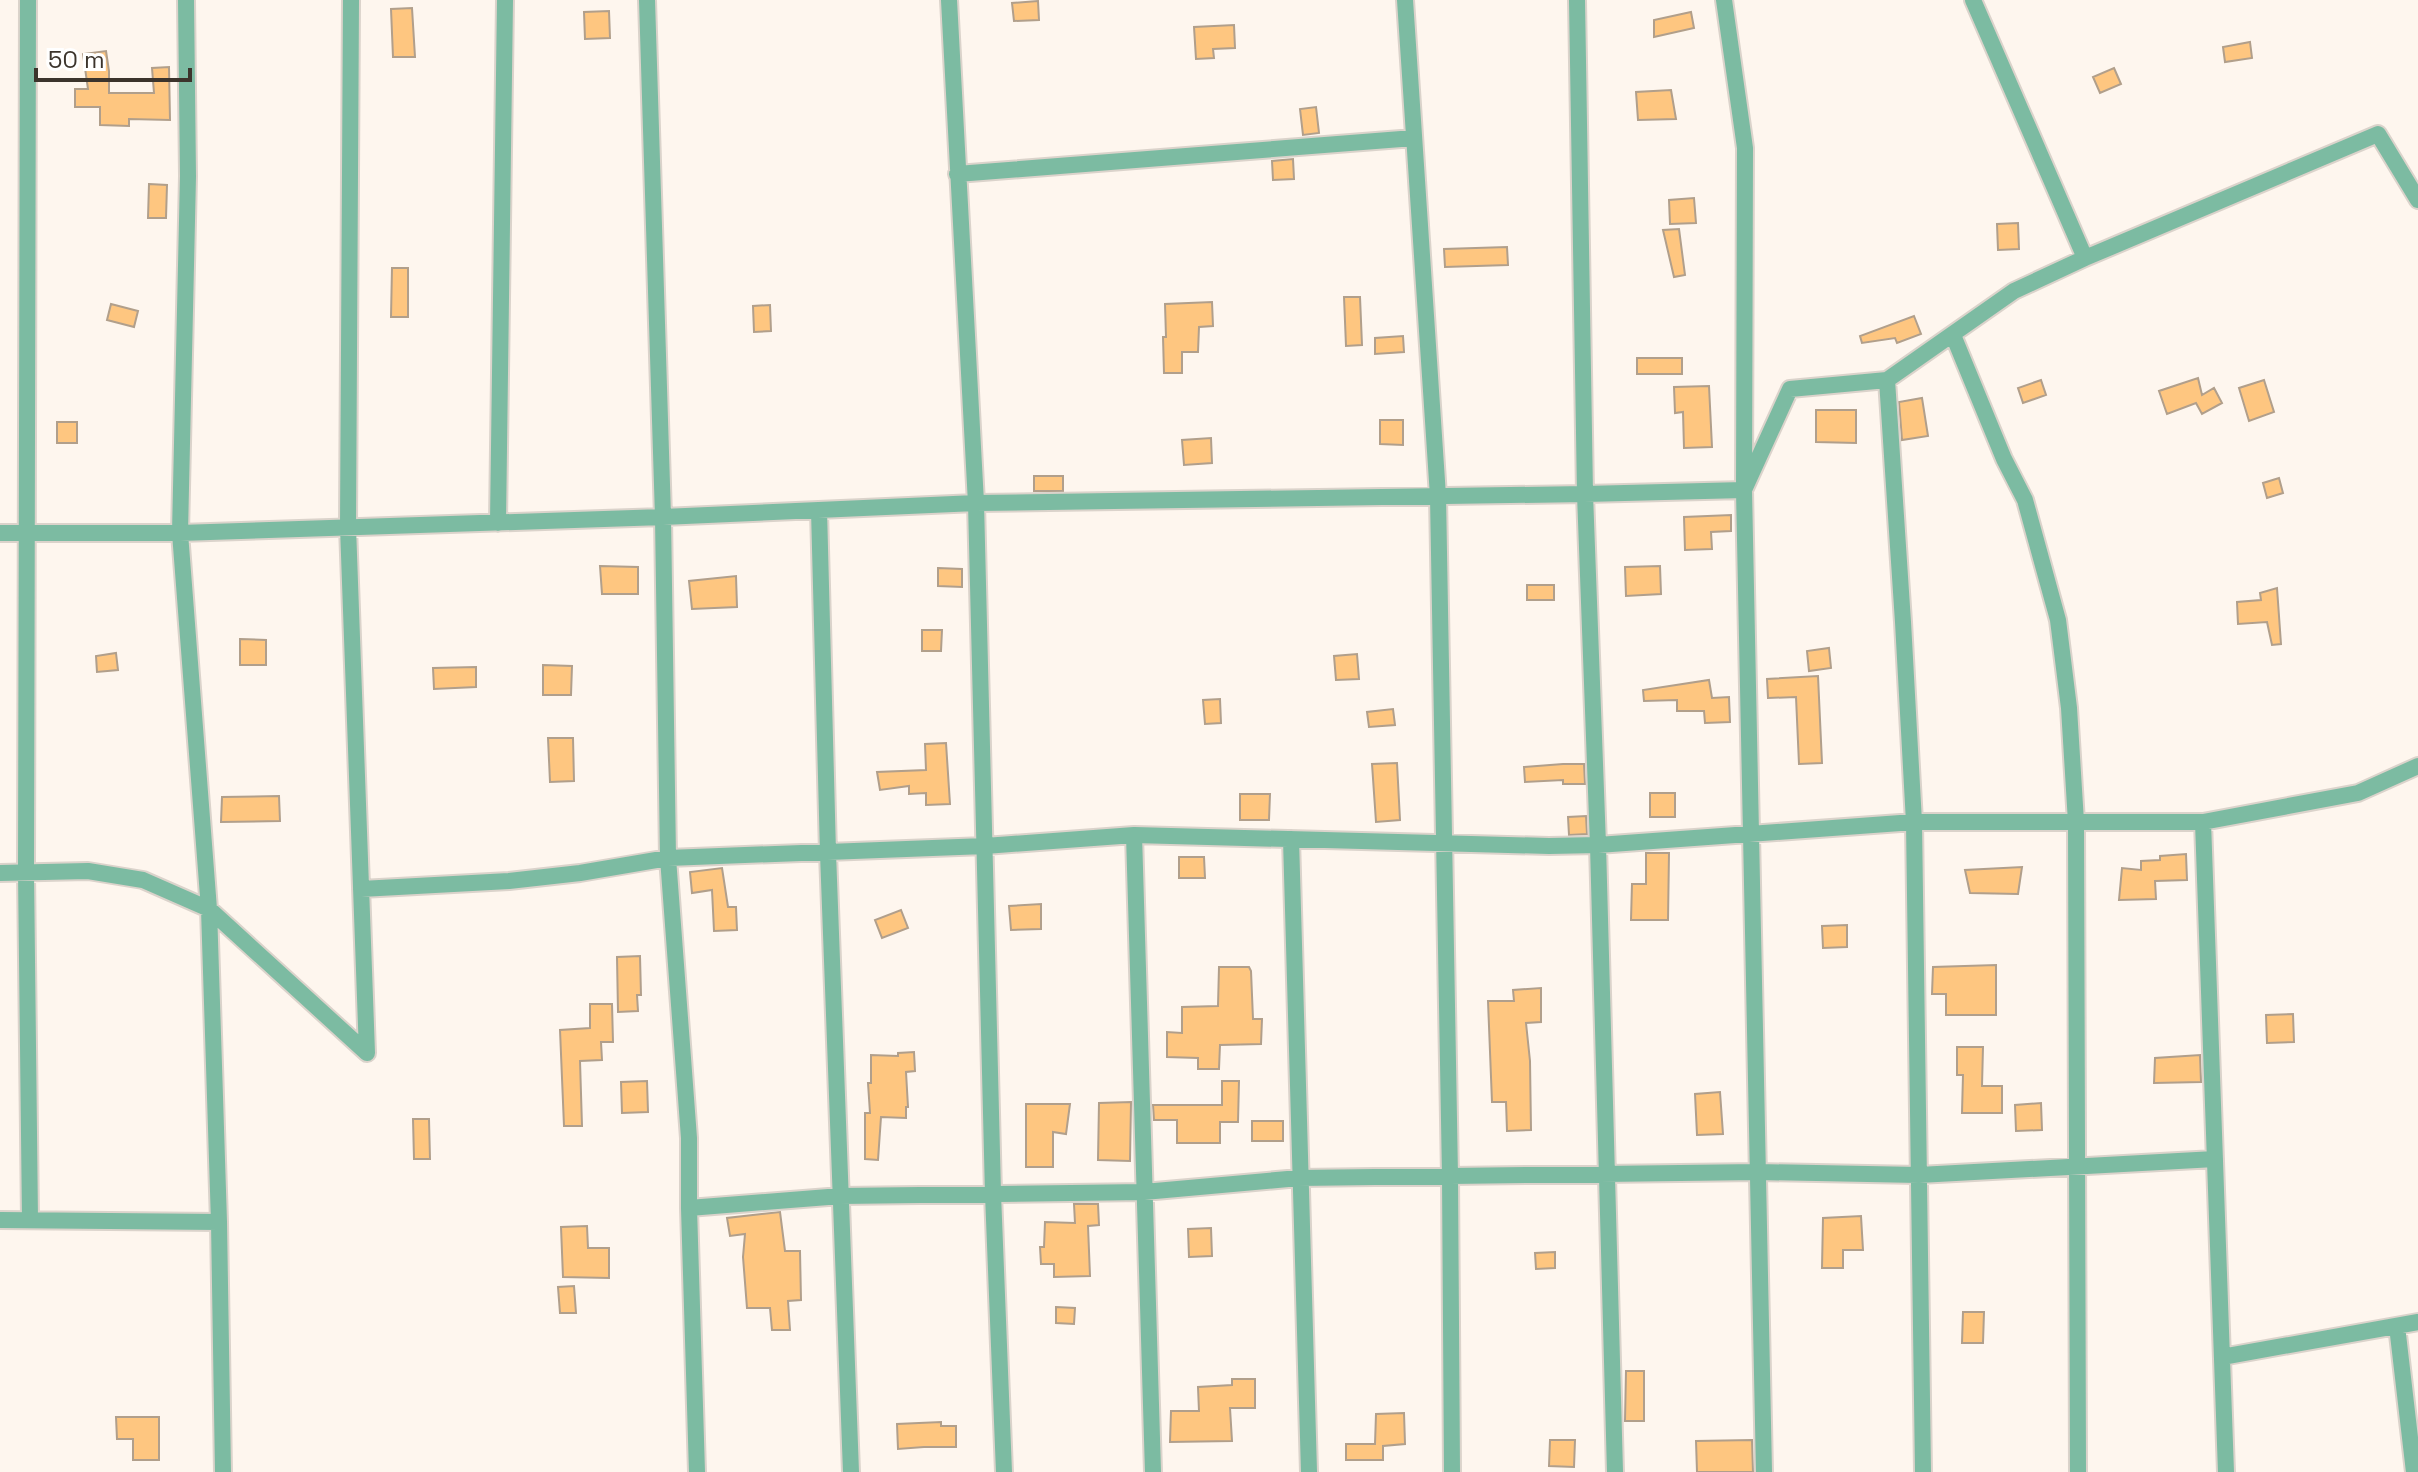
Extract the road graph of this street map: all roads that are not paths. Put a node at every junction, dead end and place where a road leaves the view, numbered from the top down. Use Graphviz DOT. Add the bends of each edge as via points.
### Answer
graph roads {
  1 [pos="28,0"];
  2 [pos="186,0"];
  3 [pos="351,0"];
  4 [pos="505,0"];
  5 [pos="647,0"];
  6 [pos="949,0"];
  7 [pos="1405,0"];
  8 [pos="1577,0"];
  9 [pos="1724,0"];
  10 [pos="1973,0"];
  11 [pos="1414,138"];
  12 [pos="957,174"];
  13 [pos="2418,200"];
  14 [pos="2085,258"];
  15 [pos="1953,335"];
  16 [pos="1887,380"];
  17 [pos="1744,490"];
  18 [pos="1585,494"];
  19 [pos="1438,496"];
  20 [pos="976,503"];
  21 [pos="819,510"];
  22 [pos="663,517"];
  23 [pos="498,523"];
  24 [pos="348,527"];
  25 [pos="27,532"];
  26 [pos="0,533"];
  27 [pos="180,533"];
  28 [pos="2418,766"];
  29 [pos="1914,822"];
  30 [pos="2076,822"];
  31 [pos="2203,822"];
  32 [pos="1751,834"];
  33 [pos="1134,835"];
  34 [pos="1291,839"];
  35 [pos="1445,843"];
  36 [pos="1598,845"];
  37 [pos="985,846"];
  38 [pos="828,853"];
  39 [pos="668,858"];
  40 [pos="26,872"];
  41 [pos="0,873"];
  42 [pos="361,889"];
  43 [pos="209,909"];
  44 [pos="2215,1159"];
  45 [pos="2077,1166"];
  46 [pos="1758,1172"];
  47 [pos="1607,1175"];
  48 [pos="1919,1175"];
  49 [pos="1450,1176"];
  50 [pos="1299,1178"];
  51 [pos="1144,1192"];
  52 [pos="993,1194"];
  53 [pos="841,1196"];
  54 [pos="689,1208"];
  55 [pos="0,1220"];
  56 [pos="30,1220"];
  57 [pos="219,1222"];
  58 [pos="2418,1322"];
  59 [pos="2397,1326"];
  60 [pos="2222,1357"];
  61 [pos="223,1472"];
  62 [pos="697,1472"];
  63 [pos="851,1472"];
  64 [pos="1004,1472"];
  65 [pos="1153,1472"];
  66 [pos="1309,1472"];
  67 [pos="1452,1472"];
  68 [pos="1615,1472"];
  69 [pos="1764,1472"];
  70 [pos="1923,1472"];
  71 [pos="2078,1472"];
  72 [pos="2226,1472"];
  73 [pos="2414,1472"];
  1 -- 25 [label="street"];
  2 -- 27 [label="street"];
  3 -- 24 [label="street"];
  4 -- 23 [label="street"];
  5 -- 22 [label="street"];
  6 -- 12 [label="street"];
  7 -- 11 [label="street"];
  8 -- 18 [label="street"];
  9 -- 17 [label="street" via="1745,148"];
  10 -- 14 [label="street"];
  11 -- 12 [label="street"];
  11 -- 19 [label="street"];
  12 -- 20 [label="street"];
  13 -- 14 [label="street" via="2378,134"];
  14 -- 15 [label="street" via="2014,291"];
  15 -- 16 [label="street"];
  15 -- 30 [label="street" via="2025,500 2058,620"];
  16 -- 17 [label="street" via="1790,389"];
  16 -- 29 [label="street"];
  17 -- 18 [label="street"];
  17 -- 32 [label="street"];
  18 -- 19 [label="street"];
  18 -- 36 [label="street"];
  19 -- 20 [label="street"];
  19 -- 35 [label="street"];
  20 -- 21 [label="street"];
  20 -- 37 [label="street"];
  21 -- 22 [label="street"];
  21 -- 38 [label="street"];
  22 -- 23 [label="street"];
  22 -- 39 [label="street"];
  23 -- 24 [label="street"];
  24 -- 27 [label="street"];
  24 -- 42 [label="street"];
  25 -- 26 [label="street"];
  25 -- 27 [label="street"];
  25 -- 40 [label="street"];
  27 -- 43 [label="street"];
  28 -- 31 [label="street" via="2358,793"];
  29 -- 30 [label="street"];
  29 -- 32 [label="street"];
  29 -- 48 [label="street"];
  30 -- 31 [label="street"];
  30 -- 45 [label="street"];
  31 -- 44 [label="street"];
  32 -- 36 [label="street"];
  32 -- 46 [label="street"];
  33 -- 34 [label="street"];
  33 -- 37 [label="street"];
  33 -- 51 [label="street"];
  34 -- 35 [label="street"];
  34 -- 50 [label="street"];
  35 -- 36 [label="street"];
  35 -- 49 [label="street"];
  36 -- 47 [label="street"];
  37 -- 38 [label="street"];
  37 -- 52 [label="street"];
  38 -- 39 [label="street"];
  38 -- 53 [label="street"];
  39 -- 42 [label="street" via="523,879"];
  39 -- 54 [label="street" via="689,1138"];
  40 -- 41 [label="street"];
  40 -- 43 [label="street" via="88,871 143,880"];
  40 -- 56 [label="street"];
  42 -- 43 [label="street" via="367,1053"];
  43 -- 57 [label="street"];
  44 -- 45 [label="street"];
  44 -- 60 [label="street"];
  45 -- 48 [label="street"];
  45 -- 71 [label="street"];
  46 -- 47 [label="street"];
  46 -- 48 [label="street"];
  46 -- 69 [label="street"];
  47 -- 49 [label="street"];
  47 -- 68 [label="street"];
  48 -- 70 [label="street"];
  49 -- 50 [label="street"];
  49 -- 67 [label="street"];
  50 -- 51 [label="street"];
  50 -- 66 [label="street"];
  51 -- 52 [label="street"];
  51 -- 65 [label="street"];
  52 -- 53 [label="street"];
  52 -- 64 [label="street"];
  53 -- 54 [label="street"];
  53 -- 63 [label="street"];
  54 -- 62 [label="street"];
  55 -- 56 [label="street"];
  56 -- 57 [label="street"];
  57 -- 61 [label="street"];
  58 -- 59 [label="street"];
  59 -- 60 [label="street"];
  59 -- 73 [label="street"];
  60 -- 72 [label="street"];
}
